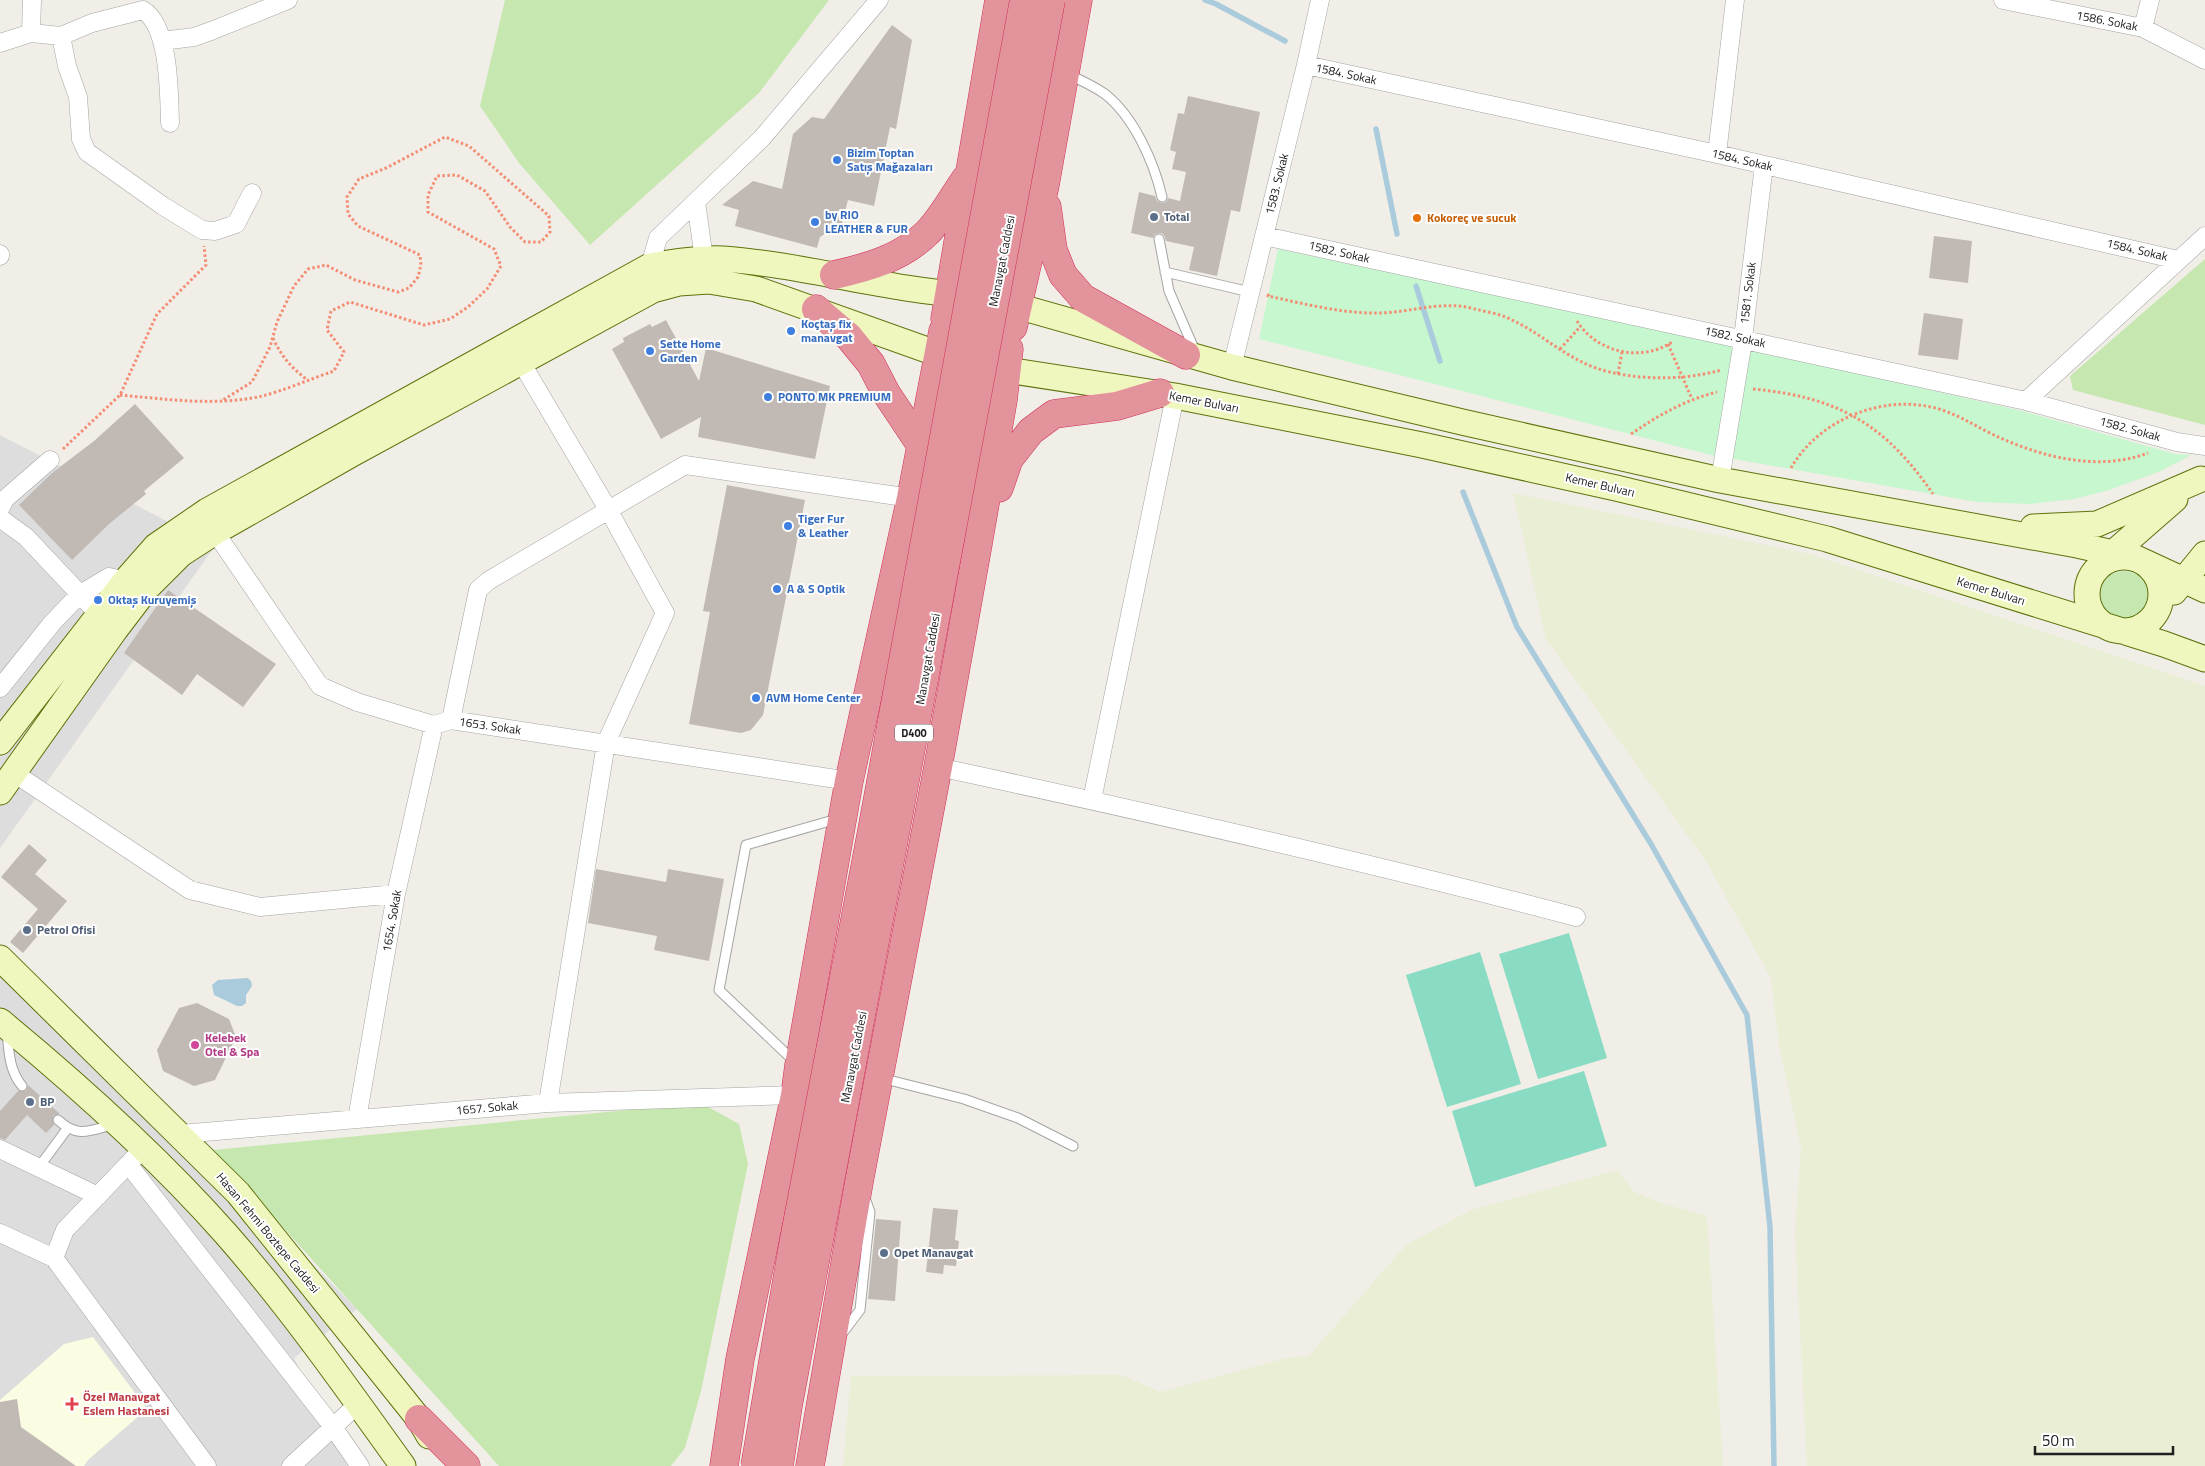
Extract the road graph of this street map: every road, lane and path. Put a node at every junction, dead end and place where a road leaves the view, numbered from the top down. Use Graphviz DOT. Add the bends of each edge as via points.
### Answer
graph roads {
  1 [pos="32,0"];
  2 [pos="288,0"];
  3 [pos="880,0"];
  4 [pos="999,0"];
  5 [pos="1024,0"];
  6 [pos="1051,0"];
  7 [pos="1078,0"];
  8 [pos="1320,0"];
  9 [pos="1735,0"];
  10 [pos="2003,0"];
  11 [pos="2150,0"];
  12 [pos="2143,28"];
  13 [pos="31,32"];
  14 [pos="61,36"];
  15 [pos="162,41"];
  16 [pos="0,44"];
  17 [pos="2205,60"];
  18 [pos="1306,65"];
  19 [pos="1065,72"];
  20 [pos="170,123"];
  21 [pos="1717,154"];
  22 [pos="1764,165"];
  23 [pos="970,172"];
  24 [pos="1045,185"];
  25 [pos="252,192"];
  26 [pos="1162,197"];
  27 [pos="696,202"];
  28 [pos="202,230"];
  29 [pos="1264,236"];
  30 [pos="2205,236"];
  31 [pos="1159,239"];
  32 [pos="704,259"];
  33 [pos="2178,260"];
  34 [pos="650,266"];
  35 [pos="1165,272"];
  36 [pos="834,276"];
  37 [pos="1250,292"];
  38 [pos="816,309"];
  39 [pos="1414,309"];
  40 [pos="1575,318"];
  41 [pos="1580,327"];
  42 [pos="979,331"];
  43 [pos="272,338"];
  44 [pos="1743,338"];
  45 [pos="1675,339"];
  46 [pos="1668,344"];
  47 [pos="1560,349"];
  48 [pos="1622,352"];
  49 [pos="1192,357"];
  50 [pos="521,362"];
  51 [pos="1739,364"];
  52 [pos="1232,367"];
  53 [pos="1618,374"];
  54 [pos="1683,376"];
  55 [pos="307,380"];
  56 [pos="1735,388"];
  57 [pos="1168,394"];
  58 [pos="120,395"];
  59 [pos="1692,398"];
  60 [pos="223,400"];
  61 [pos="2026,401"];
  62 [pos="1852,415"];
  63 [pos="1631,434"];
  64 [pos="920,444"];
  65 [pos="2205,446"];
  66 [pos="2150,452"];
  67 [pos="50,460"];
  68 [pos="1791,468"];
  69 [pos="2203,477"];
  70 [pos="1720,480"];
  71 [pos="1933,494"];
  72 [pos="911,498"];
  73 [pos="0,508"];
  74 [pos="609,512"];
  75 [pos="0,518"];
  76 [pos="1986,528"];
  77 [pos="215,532"];
  78 [pos="978,544"];
  79 [pos="2205,554"];
  80 [pos="2116,559"];
  81 [pos="137,584"];
  82 [pos="2194,585"];
  83 [pos="79,595"];
  84 [pos="2153,617"];
  85 [pos="107,623"];
  86 [pos="2110,629"];
  87 [pos="2205,659"];
  88 [pos="0,688"];
  89 [pos="451,720"];
  90 [pos="434,725"];
  91 [pos="0,742"];
  92 [pos="606,743"];
  93 [pos="938,767"];
  94 [pos="849,781"];
  95 [pos="7,782"];
  96 [pos="1092,800"];
  97 [pos="842,818"];
  98 [pos="396,894"];
  99 [pos="1576,917"];
  100 [pos="0,958"];
  101 [pos="2,1032"];
  102 [pos="9,1053"];
  103 [pos="798,1065"];
  104 [pos="879,1077"];
  105 [pos="22,1086"];
  106 [pos="795,1094"];
  107 [pos="548,1103"];
  108 [pos="357,1119"];
  109 [pos="58,1120"];
  110 [pos="118,1123"];
  111 [pos="67,1129"];
  112 [pos="180,1134"];
  113 [pos="1073,1146"];
  114 [pos="0,1149"];
  115 [pos="136,1156"];
  116 [pos="39,1167"];
  117 [pos="98,1196"];
  118 [pos="0,1233"];
  119 [pos="54,1258"];
  120 [pos="740,1359"];
  121 [pos="358,1404"];
  122 [pos="420,1419"];
  123 [pos="333,1427"];
  124 [pos="207,1466"];
  125 [pos="291,1466"];
  126 [pos="360,1466"];
  127 [pos="402,1466"];
  128 [pos="447,1466"];
  129 [pos="466,1466"];
  130 [pos="709,1466"];
  131 [pos="724,1466"];
  132 [pos="755,1466"];
  133 [pos="779,1466"];
  134 [pos="810,1466"];
  1 -- 13 [label="street"];
  2 -- 15 [label="street" via="194,37"];
  3 -- 27 [label="street" via="762,138"];
  4 -- 23 [label="highway"];
  5 -- 132 [label="highway, Manavgat Caddesi / D400, bridge" via="793,1245"];
  6 -- 133 [label="highway, Manavgat Caddesi / D400, bridge"];
  7 -- 19 [label="highway"];
  8 -- 18 [label="street, 1583. Sokak"];
  9 -- 21 [label="street"];
  10 -- 12 [label="street, 1586. Sokak"];
  11 -- 12 [label="street"];
  12 -- 17 [label="street, 1586. Sokak"];
  13 -- 14 [label="street"];
  13 -- 16 [label="street"];
  14 -- 15 [label="street" via="143,10 151,15"];
  14 -- 28 [label="street" via="78,98 81,138 86,152"];
  15 -- 20 [label="street" via="169,85"];
  18 -- 21 [label="street, 1584. Sokak"];
  18 -- 29 [label="street, 1583. Sokak"];
  19 -- 24 [label="highway"];
  19 -- 26 [label="lane" via="1105,94 1130,119 1157,178"];
  21 -- 22 [label="street, 1584. Sokak"];
  22 -- 33 [label="street, 1584. Sokak"];
  22 -- 44 [label="street, 1581. Sokak"];
  23 -- 36 [label="highway" via="928,231 908,248 873,266"];
  23 -- 42 [label="highway"];
  24 -- 42 [label="highway"];
  24 -- 49 [label="highway" via="1053,250 1063,275 1083,298"];
  25 -- 28 [label="street" via="236,224 215,231"];
  27 -- 32 [label="street"];
  27 -- 34 [label="street" via="658,238"];
  28 -- 58 [label="path" via="206,265 157,314"];
  29 -- 37 [label="street, 1583. Sokak"];
  29 -- 44 [label="street, 1582. Sokak"];
  30 -- 33 [label="street, 1584. Sokak"];
  31 -- 35 [label="lane"];
  32 -- 34 [label="main road"];
  32 -- 36 [label="main road" via="755,263"];
  33 -- 61 [label="street, 1584. Sokak"];
  34 -- 81 [label="main road" via="207,511 156,546"];
  35 -- 37 [label="lane"];
  35 -- 49 [label="lane"];
  36 -- 42 [label="main road" via="908,290"];
  37 -- 52 [label="street, 1583. Sokak"];
  38 -- 42 [label="main road"];
  38 -- 50 [label="main road" via="756,289 709,281 679,283 653,290"];
  38 -- 64 [label="highway" via="848,337 871,364"];
  39 -- 47 [label="path" via="1432,306 1472,308 1511,319"];
  40 -- 41 [label="path"];
  41 -- 47 [label="path"];
  41 -- 48 [label="path" via="1598,343"];
  42 -- 49 [label="main road"];
  42 -- 57 [label="main road, Kemer Bulvarı"];
  42 -- 64 [label="highway"];
  42 -- 78 [label="highway"];
  43 -- 55 [label="path" via="292,368"];
  43 -- 55 [label="path" via="294,286 308,268 326,265 355,280 398,292 409,288 418,277 420,255 358,226 348,214 347,196 359,179 445,137 469,146 549,216 550,232 541,242 525,242 484,191 457,175 437,176 428,195 428,212 494,249 501,266 487,289 468,308 450,319 424,325 350,302 331,311 327,330 344,352 334,371"];
  43 -- 60 [label="path" via="252,382"];
  44 -- 51 [label="street, 1581. Sokak"];
  44 -- 61 [label="street, 1582. Sokak"];
  45 -- 46 [label="path"];
  46 -- 48 [label="path" via="1638,353"];
  46 -- 54 [label="path"];
  47 -- 53 [label="path" via="1581,362"];
  48 -- 53 [label="path"];
  49 -- 52 [label="main road"];
  50 -- 74 [label="street"];
  50 -- 77 [label="main road"];
  51 -- 54 [label="path" via="1712,373"];
  51 -- 56 [label="street, 1581. Sokak"];
  52 -- 70 [label="main road"];
  53 -- 54 [label="path"];
  54 -- 59 [label="path"];
  55 -- 60 [label="path" via="258,397"];
  56 -- 59 [label="path"];
  56 -- 62 [label="path" via="1782,392 1831,405"];
  56 -- 70 [label="street, 1581. Sokak"];
  57 -- 78 [label="highway" via="1117,406 1054,414 1031,431 1010,459"];
  57 -- 86 [label="main road, Kemer Bulvarı" via="1616,488 1827,539"];
  57 -- 96 [label="street"];
  58 -- 60 [label="path" via="200,402"];
  58 -- 67 [label="path"];
  59 -- 63 [label="path"];
  61 -- 65 [label="street, 1582. Sokak" via="2177,442"];
  62 -- 66 [label="path" via="1870,408 1904,404 1937,408 2018,446 2070,460 2128,461"];
  62 -- 68 [label="path" via="1834,424 1799,453"];
  62 -- 71 [label="path" via="1897,450"];
  64 -- 72 [label="highway"];
  67 -- 73 [label="street" via="5,499"];
  69 -- 76 [label="main road" via="2097,524"];
  69 -- 80 [label="main road" via="2168,504"];
  70 -- 76 [label="main road"];
  72 -- 74 [label="street" via="686,465"];
  72 -- 94 [label="highway"];
  74 -- 89 [label="street" via="488,581 478,590"];
  74 -- 92 [label="street" via="665,613"];
  75 -- 83 [label="street" via="26,537"];
  76 -- 80 [label="main road"];
  77 -- 81 [label="main road"];
  77 -- 90 [label="street" via="320,686 357,702"];
  78 -- 93 [label="highway"];
  79 -- 82 [label="main road"];
  80 -- 82 [label="main road"];
  80 -- 84 [label="main road" via="2150,568 2160,583 2160,600"];
  80 -- 86 [label="main road" via="2091,575 2087,588 2087,600 2095,617"];
  81 -- 83 [label="street" via="109,577"];
  81 -- 85 [label="main road"];
  82 -- 84 [label="main road"];
  83 -- 85 [label="street"];
  83 -- 88 [label="street"];
  84 -- 86 [label="main road" via="2134,630"];
  85 -- 91 [label="main road"];
  85 -- 95 [label="main road"];
  86 -- 87 [label="main road, Kemer Bulvarı"];
  89 -- 90 [label="street, 1653. Sokak"];
  89 -- 92 [label="street, 1653. Sokak"];
  90 -- 98 [label="street, 1654. Sokak"];
  92 -- 94 [label="street, 1653. Sokak"];
  92 -- 107 [label="street"];
  93 -- 96 [label="street"];
  93 -- 104 [label="highway"];
  94 -- 97 [label="highway"];
  95 -- 98 [label="street" via="190,890 260,907"];
  96 -- 99 [label="street"];
  97 -- 103 [label="highway"];
  97 -- 103 [label="lane" via="746,845 719,990"];
  98 -- 108 [label="street, 1654. Sokak"];
  100 -- 112 [label="main road, Hasan Fehmi Boztepe Caddesi"];
  101 -- 102 [label="lane"];
  101 -- 102 [label="lane"];
  101 -- 110 [label="main road" via="70,1079"];
  102 -- 105 [label="lane" via="15,1078"];
  103 -- 106 [label="highway"];
  104 -- 113 [label="lane" via="964,1099 1018,1118"];
  104 -- 134 [label="highway"];
  106 -- 107 [label="street, 1657. Sokak"];
  106 -- 120 [label="highway"];
  107 -- 108 [label="street, 1657. Sokak"];
  108 -- 112 [label="street, 1657. Sokak"];
  109 -- 111 [label="lane"];
  110 -- 111 [label="lane" via="81,1133"];
  110 -- 115 [label="main road"];
  111 -- 116 [label="lane"];
  112 -- 122 [label="main road, Hasan Fehmi Boztepe Caddesi" via="238,1193"];
  114 -- 116 [label="street"];
  115 -- 117 [label="street"];
  115 -- 121 [label="main road" via="238,1248"];
  115 -- 123 [label="street"];
  116 -- 117 [label="street"];
  117 -- 119 [label="street" via="65,1230"];
  118 -- 119 [label="street"];
  119 -- 124 [label="street"];
  120 -- 130 [label="highway"];
  120 -- 131 [label="highway"];
  121 -- 123 [label="street"];
  121 -- 127 [label="main road"];
  122 -- 128 [label="main road, Hasan Fehmi Boztepe Caddesi"];
  122 -- 129 [label="highway"];
  123 -- 125 [label="street"];
  123 -- 126 [label="street"];
}
